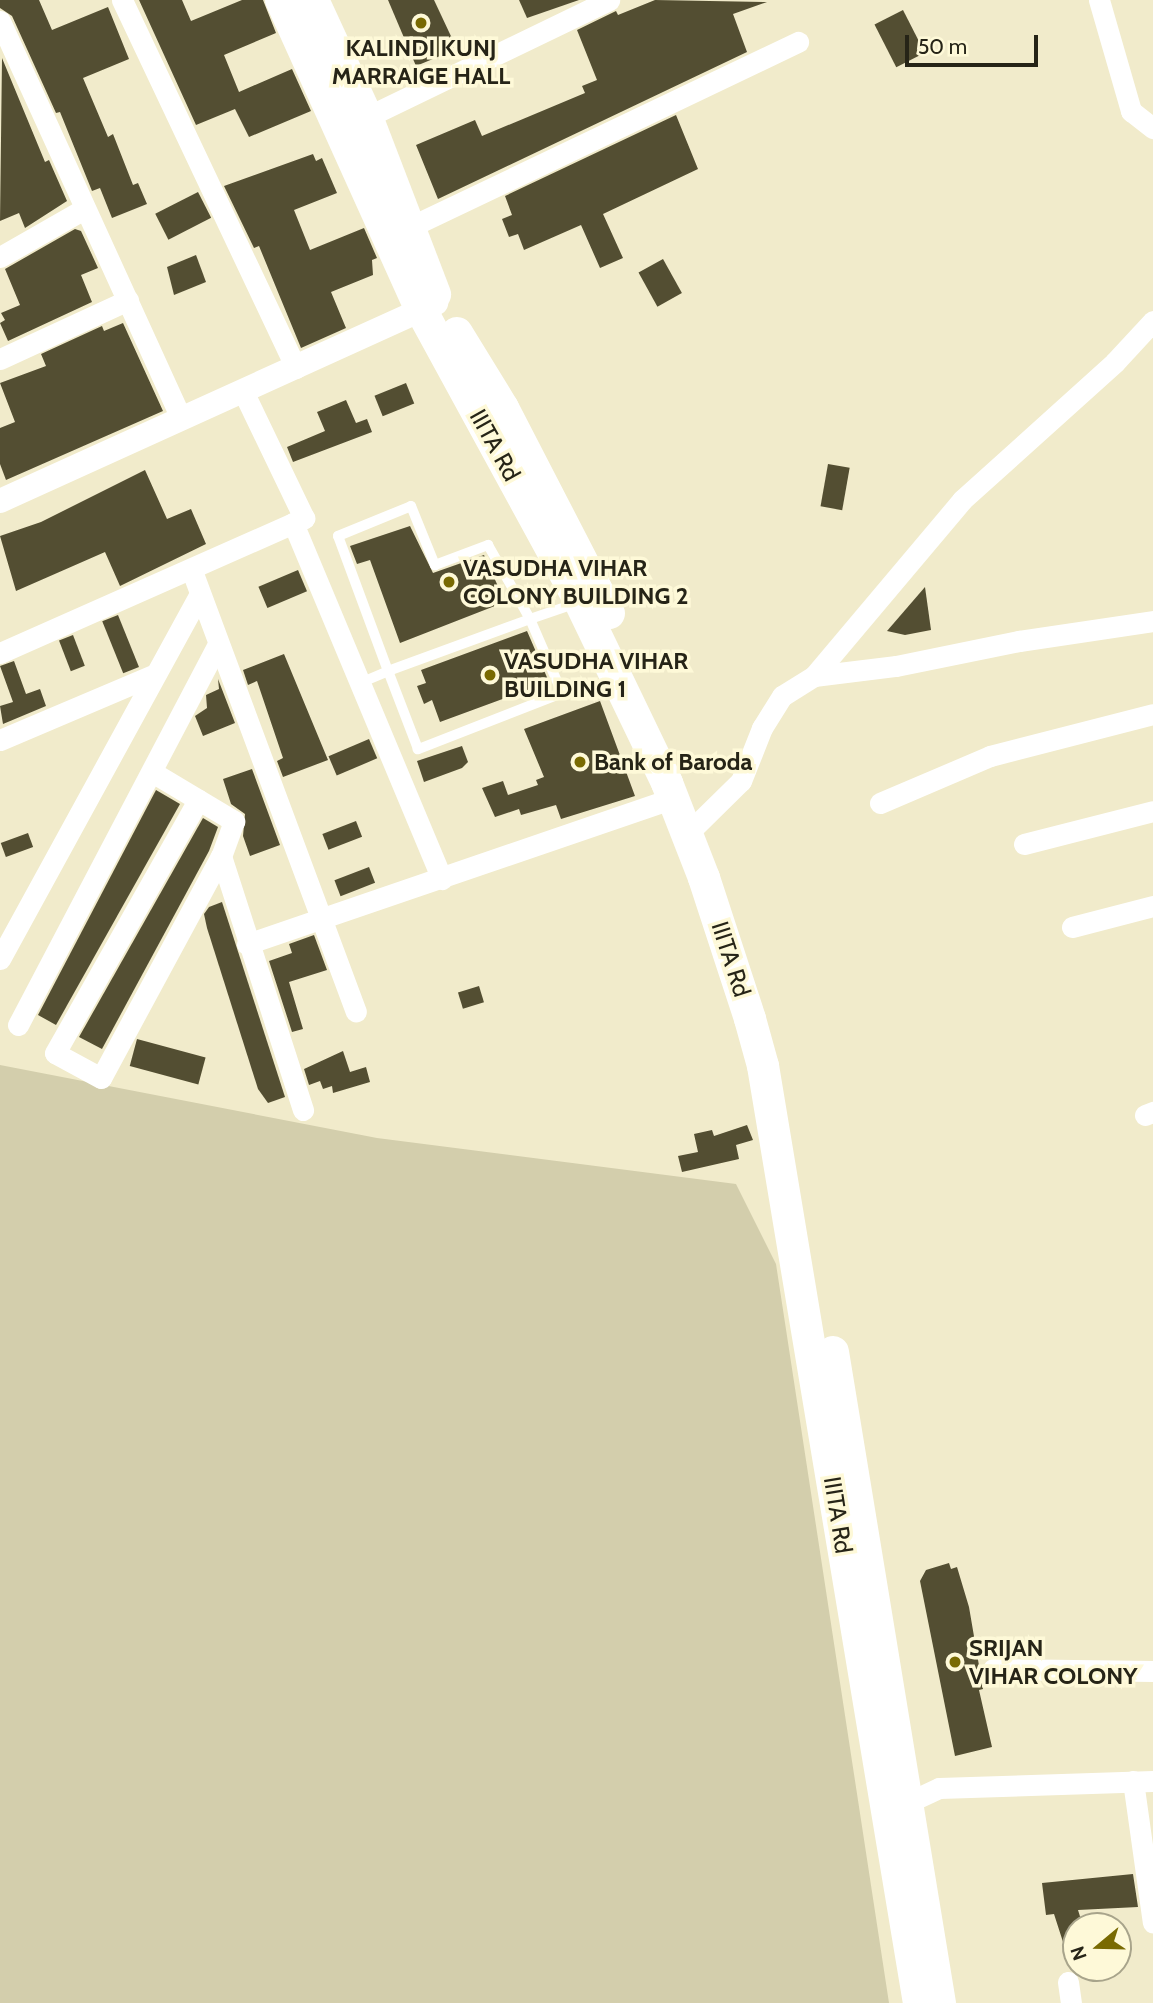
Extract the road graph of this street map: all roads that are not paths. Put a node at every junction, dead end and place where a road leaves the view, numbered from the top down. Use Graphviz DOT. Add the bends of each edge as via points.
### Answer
graph roads {
  1 [pos="122,0"];
  2 [pos="281,0"];
  3 [pos="313,0"];
  4 [pos="609,0"];
  5 [pos="1099,0"];
  6 [pos="0,21"];
  7 [pos="798,42"];
  8 [pos="367,117"];
  9 [pos="1153,128"];
  10 [pos="84,209"];
  11 [pos="410,227"];
  12 [pos="0,257"];
  13 [pos="128,300"];
  14 [pos="429,305"];
  15 [pos="1153,321"];
  16 [pos="0,359"];
  17 [pos="296,368"];
  18 [pos="243,391"];
  19 [pos="181,419"];
  20 [pos="0,501"];
  21 [pos="293,523"];
  22 [pos="192,571"];
  23 [pos="200,594"];
  24 [pos="580,602"];
  25 [pos="530,619"];
  26 [pos="1153,621"];
  27 [pos="218,644"];
  28 [pos="0,653"];
  29 [pos="388,671"];
  30 [pos="153,675"];
  31 [pos="814,676"];
  32 [pos="360,683"];
  33 [pos="1153,714"];
  34 [pos="0,740"];
  35 [pos="152,772"];
  36 [pos="673,798"];
  37 [pos="198,800"];
  38 [pos="880,803"];
  39 [pos="1153,811"];
  40 [pos="695,827"];
  41 [pos="1024,844"];
  42 [pos="221,856"];
  43 [pos="442,879"];
  44 [pos="1153,906"];
  45 [pos="321,921"];
  46 [pos="1072,927"];
  47 [pos="247,944"];
  48 [pos="0,960"];
  49 [pos="356,1012"];
  50 [pos="18,1024"];
  51 [pos="779,1101"];
  52 [pos="303,1110"];
  53 [pos="993,1669"];
  54 [pos="1153,1671"];
  55 [pos="1143,1781"];
  56 [pos="909,1802"];
  57 [pos="1153,1923"];
  58 [pos="1068,1982"];
  59 [pos="919,2003"];
  60 [pos="940,2003"];
  61 [pos="1071,2003"];
  1 -- 17 [label="street"];
  2 -- 14 [label="main road, IIITA Rd"];
  3 -- 8 [label="main road, IIITA Rd"];
  4 -- 8 [label="street"];
  5 -- 9 [label="street" via="1131,111"];
  6 -- 10 [label="street"];
  7 -- 11 [label="street"];
  8 -- 11 [label="main road, IIITA Rd"];
  10 -- 12 [label="street"];
  10 -- 13 [label="street"];
  11 -- 14 [label="main road, IIITA Rd"];
  13 -- 16 [label="street"];
  13 -- 19 [label="street"];
  14 -- 17 [label="street"];
  14 -- 24 [label="main road, IIITA Rd"];
  14 -- 40 [label="main road, IIITA Rd" via="502,408 595,584"];
  15 -- 31 [label="street" via="1115,362 962,500"];
  17 -- 18 [label="street"];
  18 -- 19 [label="street"];
  18 -- 21 [label="street" via="303,518"];
  19 -- 20 [label="street"];
  21 -- 22 [label="street"];
  21 -- 32 [label="street"];
  22 -- 23 [label="street"];
  22 -- 28 [label="street"];
  23 -- 27 [label="street"];
  23 -- 30 [label="street"];
  24 -- 25 [label="lane"];
  24 -- 36 [label="main road, IIITA Rd"];
  25 -- 29 [label="lane"];
  25 -- 29 [label="lane" via="562,693 418,749"];
  25 -- 29 [label="lane" via="488,545 435,565 411,506 338,536"];
  26 -- 31 [label="street"];
  27 -- 35 [label="street"];
  27 -- 45 [label="street"];
  29 -- 32 [label="lane"];
  30 -- 34 [label="street"];
  30 -- 48 [label="street"];
  31 -- 40 [label="street" via="782,696 762,728 741,781"];
  32 -- 43 [label="street"];
  33 -- 38 [label="street" via="990,756"];
  35 -- 37 [label="street"];
  35 -- 50 [label="street"];
  36 -- 40 [label="main road, IIITA Rd"];
  36 -- 43 [label="street"];
  37 -- 42 [label="street" via="234,821"];
  37 -- 42 [label="street" via="55,1053 101,1079"];
  39 -- 41 [label="street"];
  40 -- 51 [label="main road, IIITA Rd" via="771,1017"];
  42 -- 47 [label="street"];
  43 -- 45 [label="street"];
  44 -- 46 [label="street"];
  45 -- 47 [label="street"];
  45 -- 49 [label="street"];
  47 -- 52 [label="street"];
  51 -- 56 [label="main road, IIITA Rd"];
  51 -- 59 [label="main road, IIITA Rd"];
  53 -- 54 [label="street"];
  55 -- 56 [label="street" via="939,1788"];
  55 -- 57 [label="street"];
  56 -- 60 [label="main road, IIITA Rd"];
  58 -- 61 [label="street"];
}
